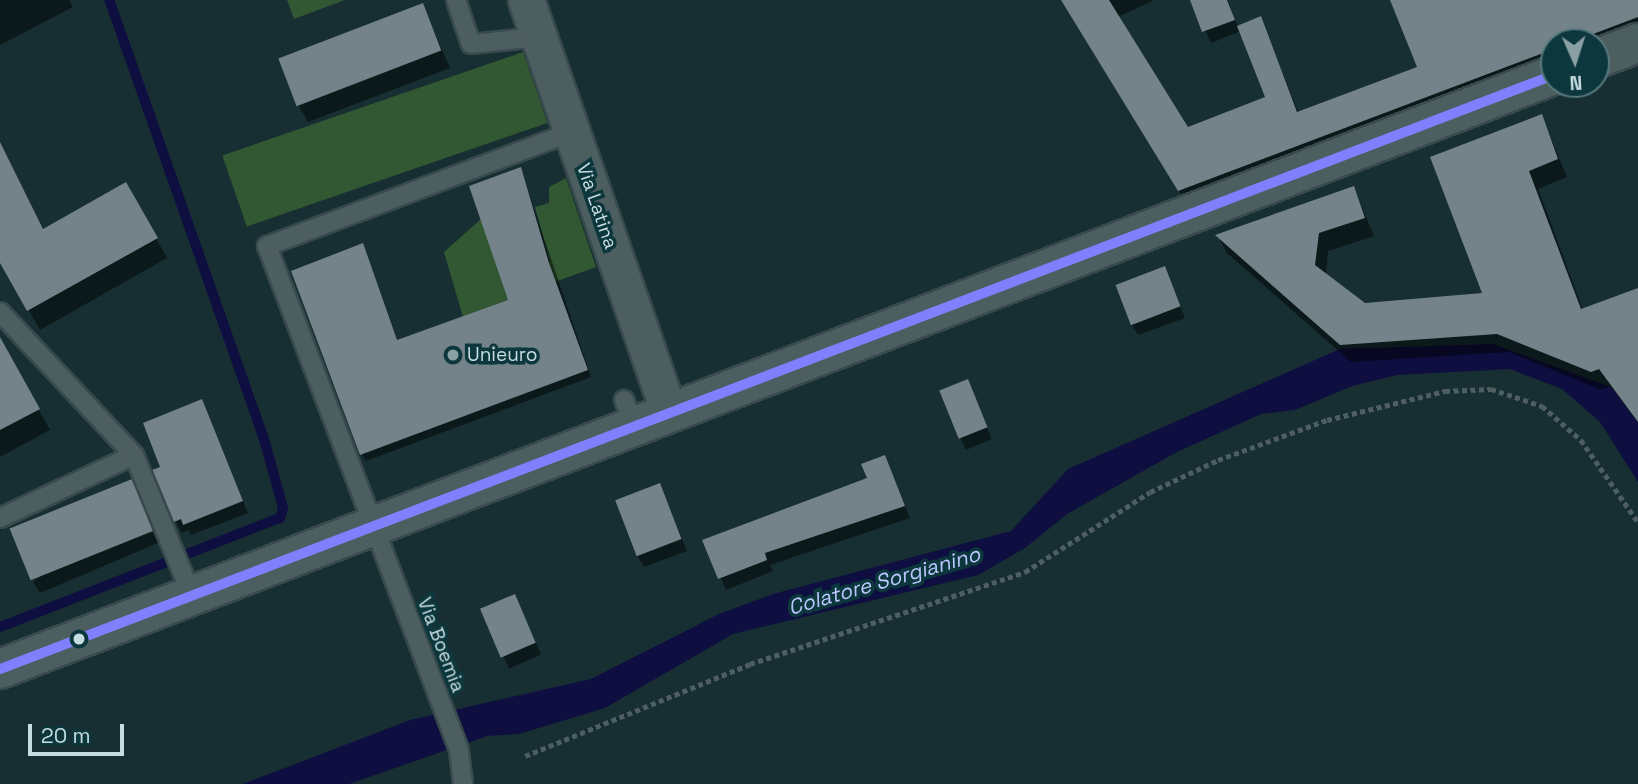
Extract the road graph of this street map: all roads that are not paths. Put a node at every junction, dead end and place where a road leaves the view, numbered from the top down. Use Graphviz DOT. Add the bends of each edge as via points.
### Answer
graph roads {
  1 [pos="456,0"];
  2 [pos="526,0"];
  3 [pos="539,37"];
  4 [pos="1638,43"];
  5 [pos="1610,54"];
  6 [pos="1540,80"];
  7 [pos="572,132"];
  8 [pos="0,312"];
  9 [pos="642,412"];
  10 [pos="135,455"];
  11 [pos="0,518"];
  12 [pos="373,523"];
  13 [pos="186,583"];
  14 [pos="0,669"];
  15 [pos="463,784"];
  1 -- 3 [label="lane" via="471,44"];
  2 -- 3 [label="street, Via Latina"];
  3 -- 7 [label="street, Via Latina"];
  4 -- 5 [label="street"];
  6 -- 9 [label="street"];
  7 -- 9 [label="street, Via Latina"];
  7 -- 12 [label="lane, Via Boemia" via="267,246"];
  8 -- 10 [label="lane"];
  9 -- 12 [label="street"];
  10 -- 11 [label="lane"];
  10 -- 13 [label="lane"];
  12 -- 13 [label="street"];
  12 -- 15 [label="lane, Via Boemia" via="459,750"];
  13 -- 14 [label="street"];
}
